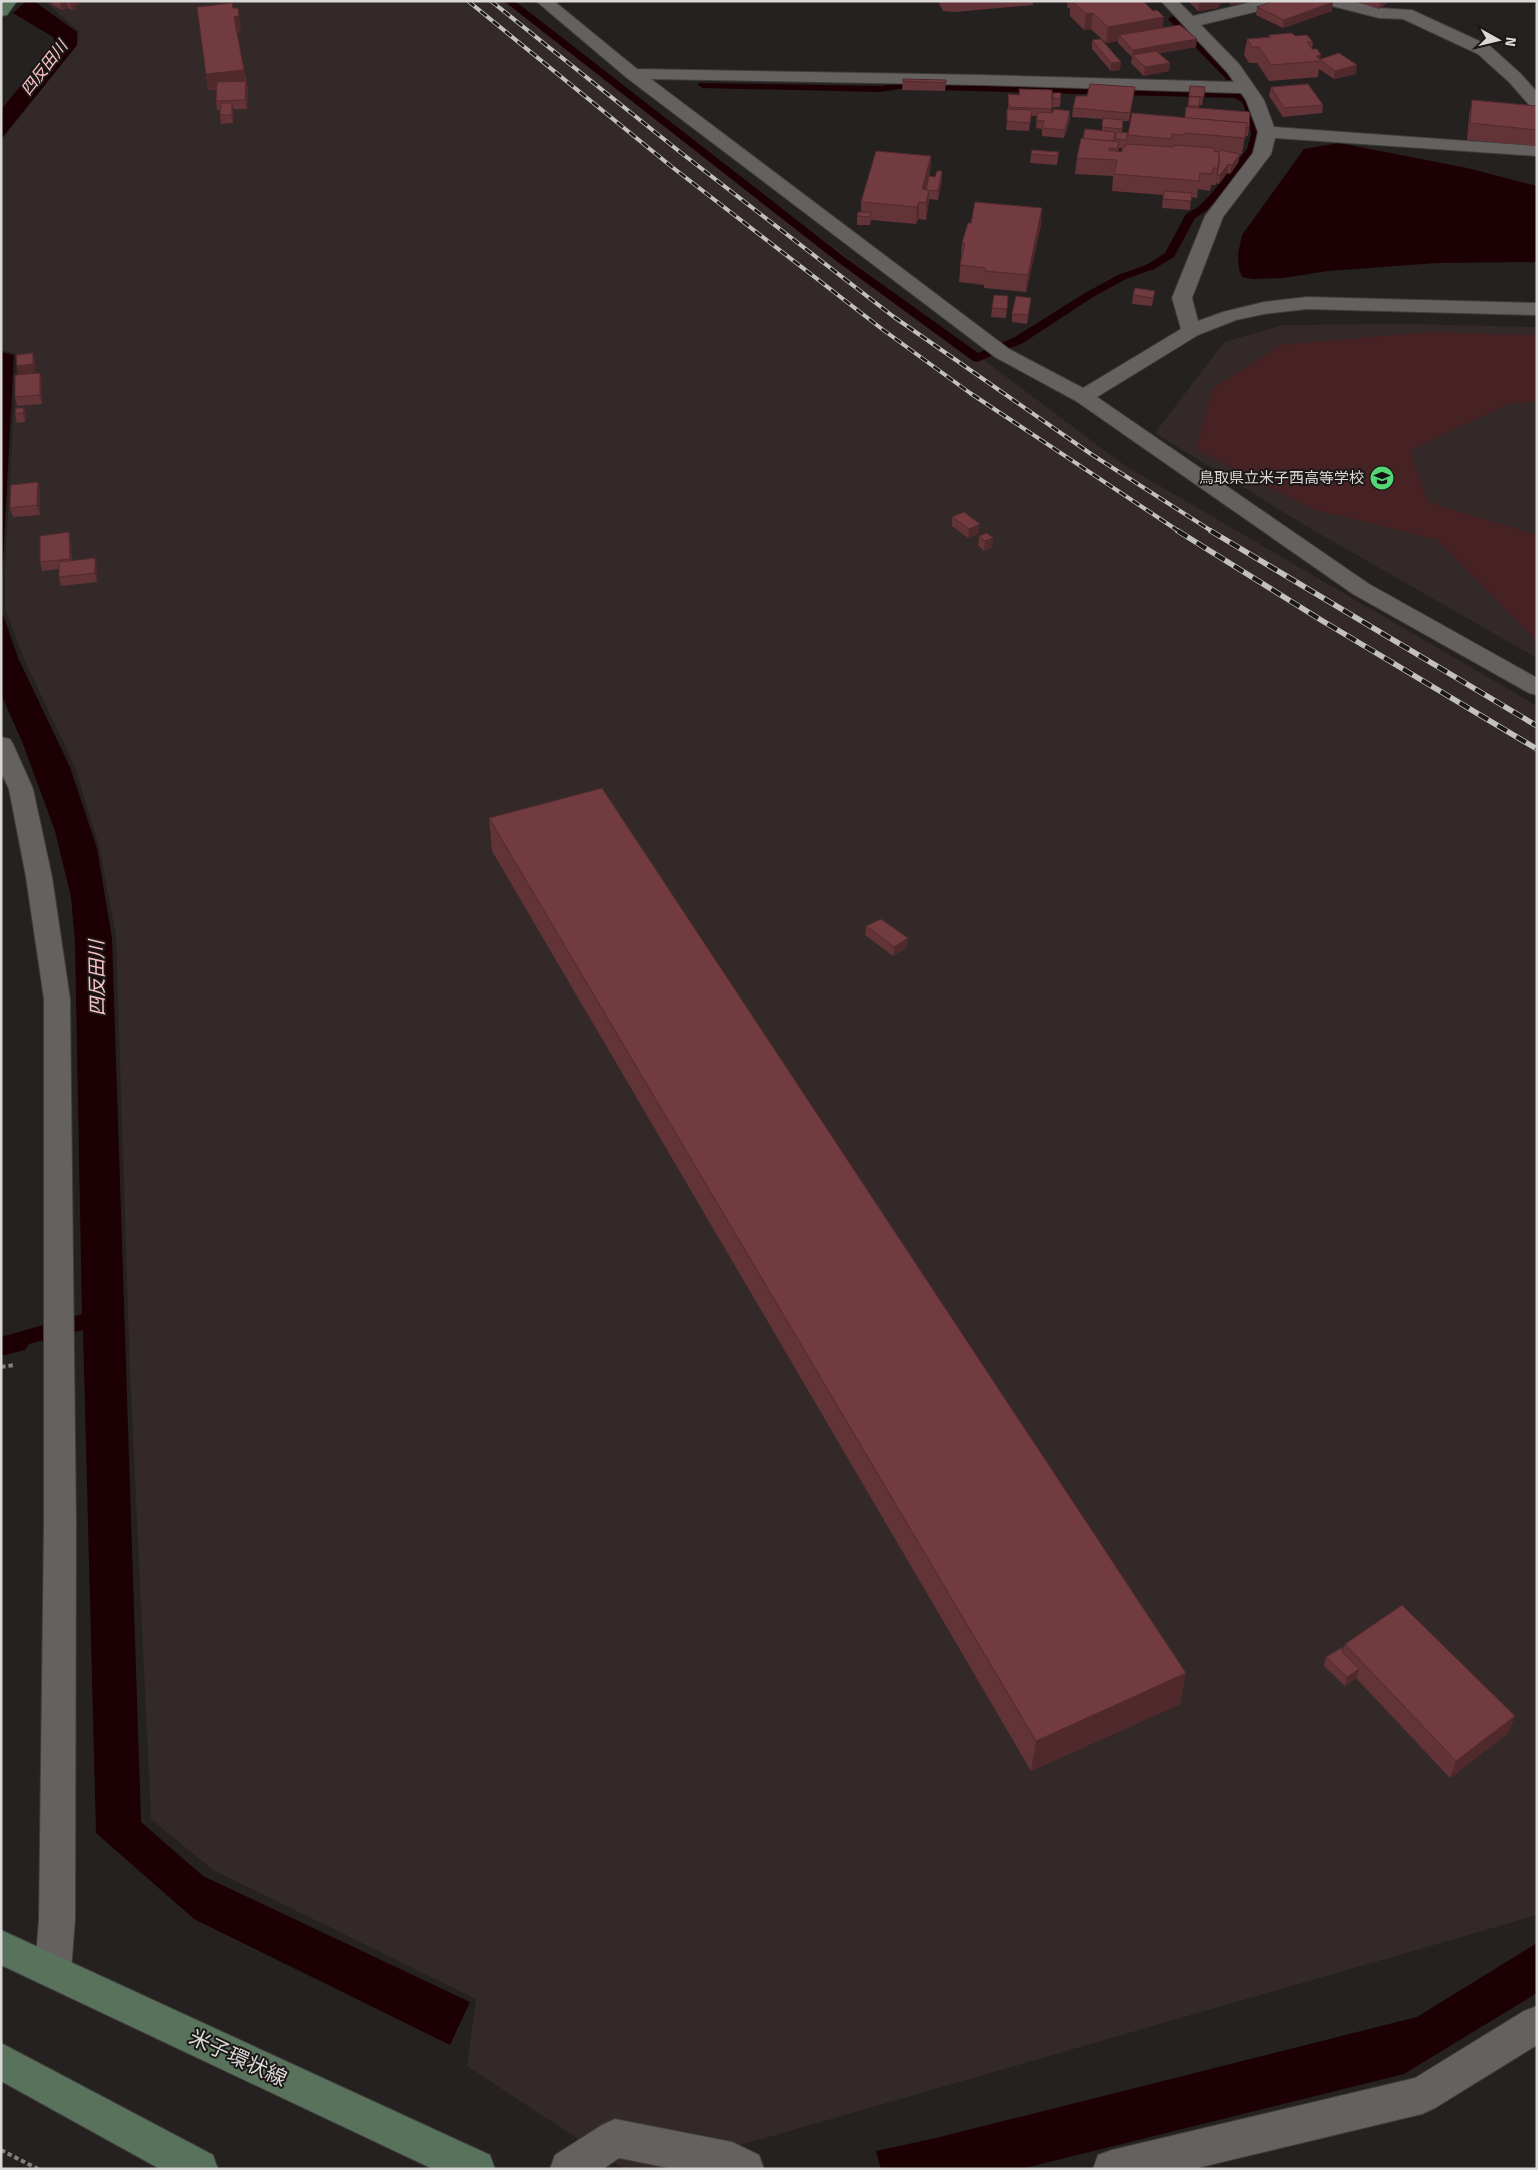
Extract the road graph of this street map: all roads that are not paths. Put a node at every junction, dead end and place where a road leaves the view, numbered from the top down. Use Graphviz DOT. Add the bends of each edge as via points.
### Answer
graph roads {
  1 [pos="544,1"];
  2 [pos="1169,1"];
  3 [pos="1277,1"];
  4 [pos="1334,1"];
  5 [pos="1190,22"];
  6 [pos="633,74"];
  7 [pos="1247,88"];
  8 [pos="1537,103"];
  9 [pos="1268,132"];
  10 [pos="1537,151"];
  11 [pos="1537,309"];
  12 [pos="1191,331"];
  13 [pos="1083,397"];
  14 [pos="1537,688"];
  15 [pos="1,744"];
  16 [pos="1,1946"];
  17 [pos="53,1971"];
  18 [pos="1537,2024"];
  19 [pos="1,2061"];
  20 [pos="198,2169"];
  21 [pos="476,2169"];
  22 [pos="569,2169"];
  23 [pos="745,2169"];
  24 [pos="1112,2169"];
  1 -- 6 [label="street"];
  2 -- 5 [label="street"];
  3 -- 5 [label="street"];
  4 -- 8 [label="street" via="1380,13 1406,14 1484,50"];
  5 -- 7 [label="street"];
  6 -- 7 [label="street"];
  6 -- 13 [label="street" via="1002,353"];
  7 -- 9 [label="street" via="1256,100"];
  9 -- 10 [label="street"];
  9 -- 12 [label="street" via="1262,154 1214,216 1182,298"];
  11 -- 12 [label="street" via="1307,303 1230,316"];
  12 -- 13 [label="street"];
  13 -- 14 [label="street" via="1361,589"];
  15 -- 17 [label="street" via="21,789 39,877 56,999 60,1524"];
  16 -- 17 [label="main road, 米子環状線"];
  17 -- 21 [label="main road, 米子環状線"];
  18 -- 24 [label="street" via="1422,2095"];
  19 -- 20 [label="main road"];
  22 -- 23 [label="street" via="615,2138 732,2161"];
}
